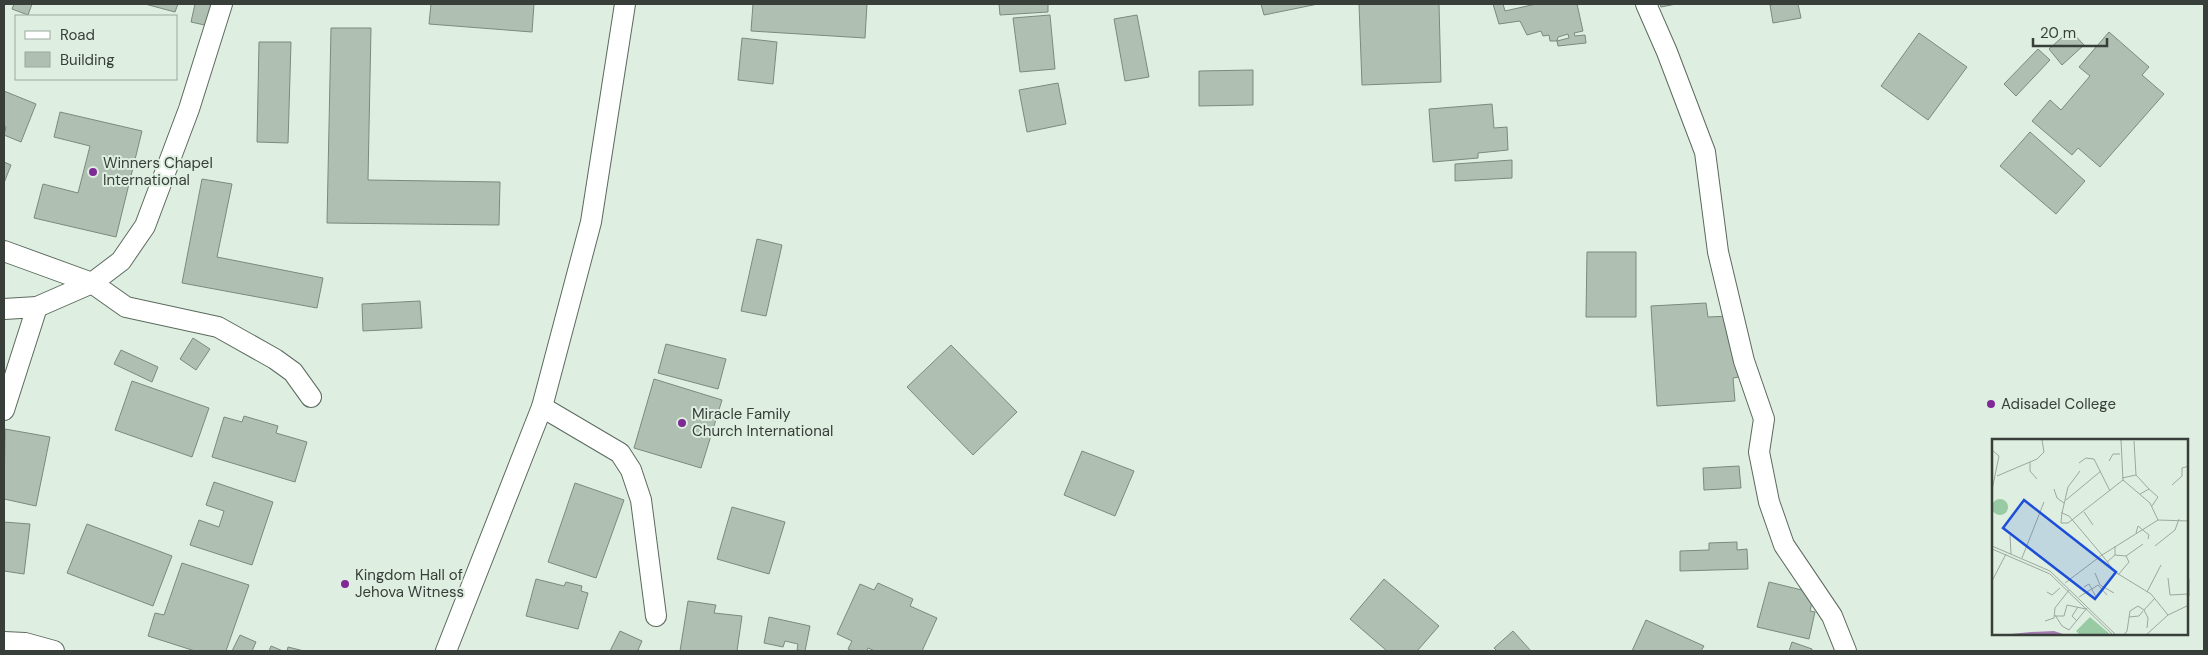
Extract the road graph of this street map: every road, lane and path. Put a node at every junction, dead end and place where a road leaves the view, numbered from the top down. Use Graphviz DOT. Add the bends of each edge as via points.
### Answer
graph roads {
  1 [pos="222,4"];
  2 [pos="625,4"];
  3 [pos="1646,4"];
  4 [pos="4,251"];
  5 [pos="92,283"];
  6 [pos="37,307"];
  7 [pos="4,309"];
  8 [pos="311,397"];
  9 [pos="542,407"];
  10 [pos="4,410"];
  11 [pos="656,616"];
  12 [pos="4,642"];
  13 [pos="54,651"];
  14 [pos="446,651"];
  15 [pos="1846,651"];
  1 -- 5 [label="street" via="189,109 145,226 121,261"];
  2 -- 9 [label="street" via="591,222"];
  3 -- 15 [label="street" via="1668,52 1705,152 1718,252 1744,361 1764,419 1759,452 1769,502 1784,545 1832,616"];
  4 -- 5 [label="street"];
  5 -- 6 [label="street"];
  5 -- 8 [label="street" via="126,307 218,327 293,372"];
  6 -- 7 [label="street"];
  6 -- 10 [label="street"];
  9 -- 11 [label="street" via="620,453 631,470 640,500"];
  9 -- 14 [label="street"];
  12 -- 13 [label="street" via="25,643"];
}
